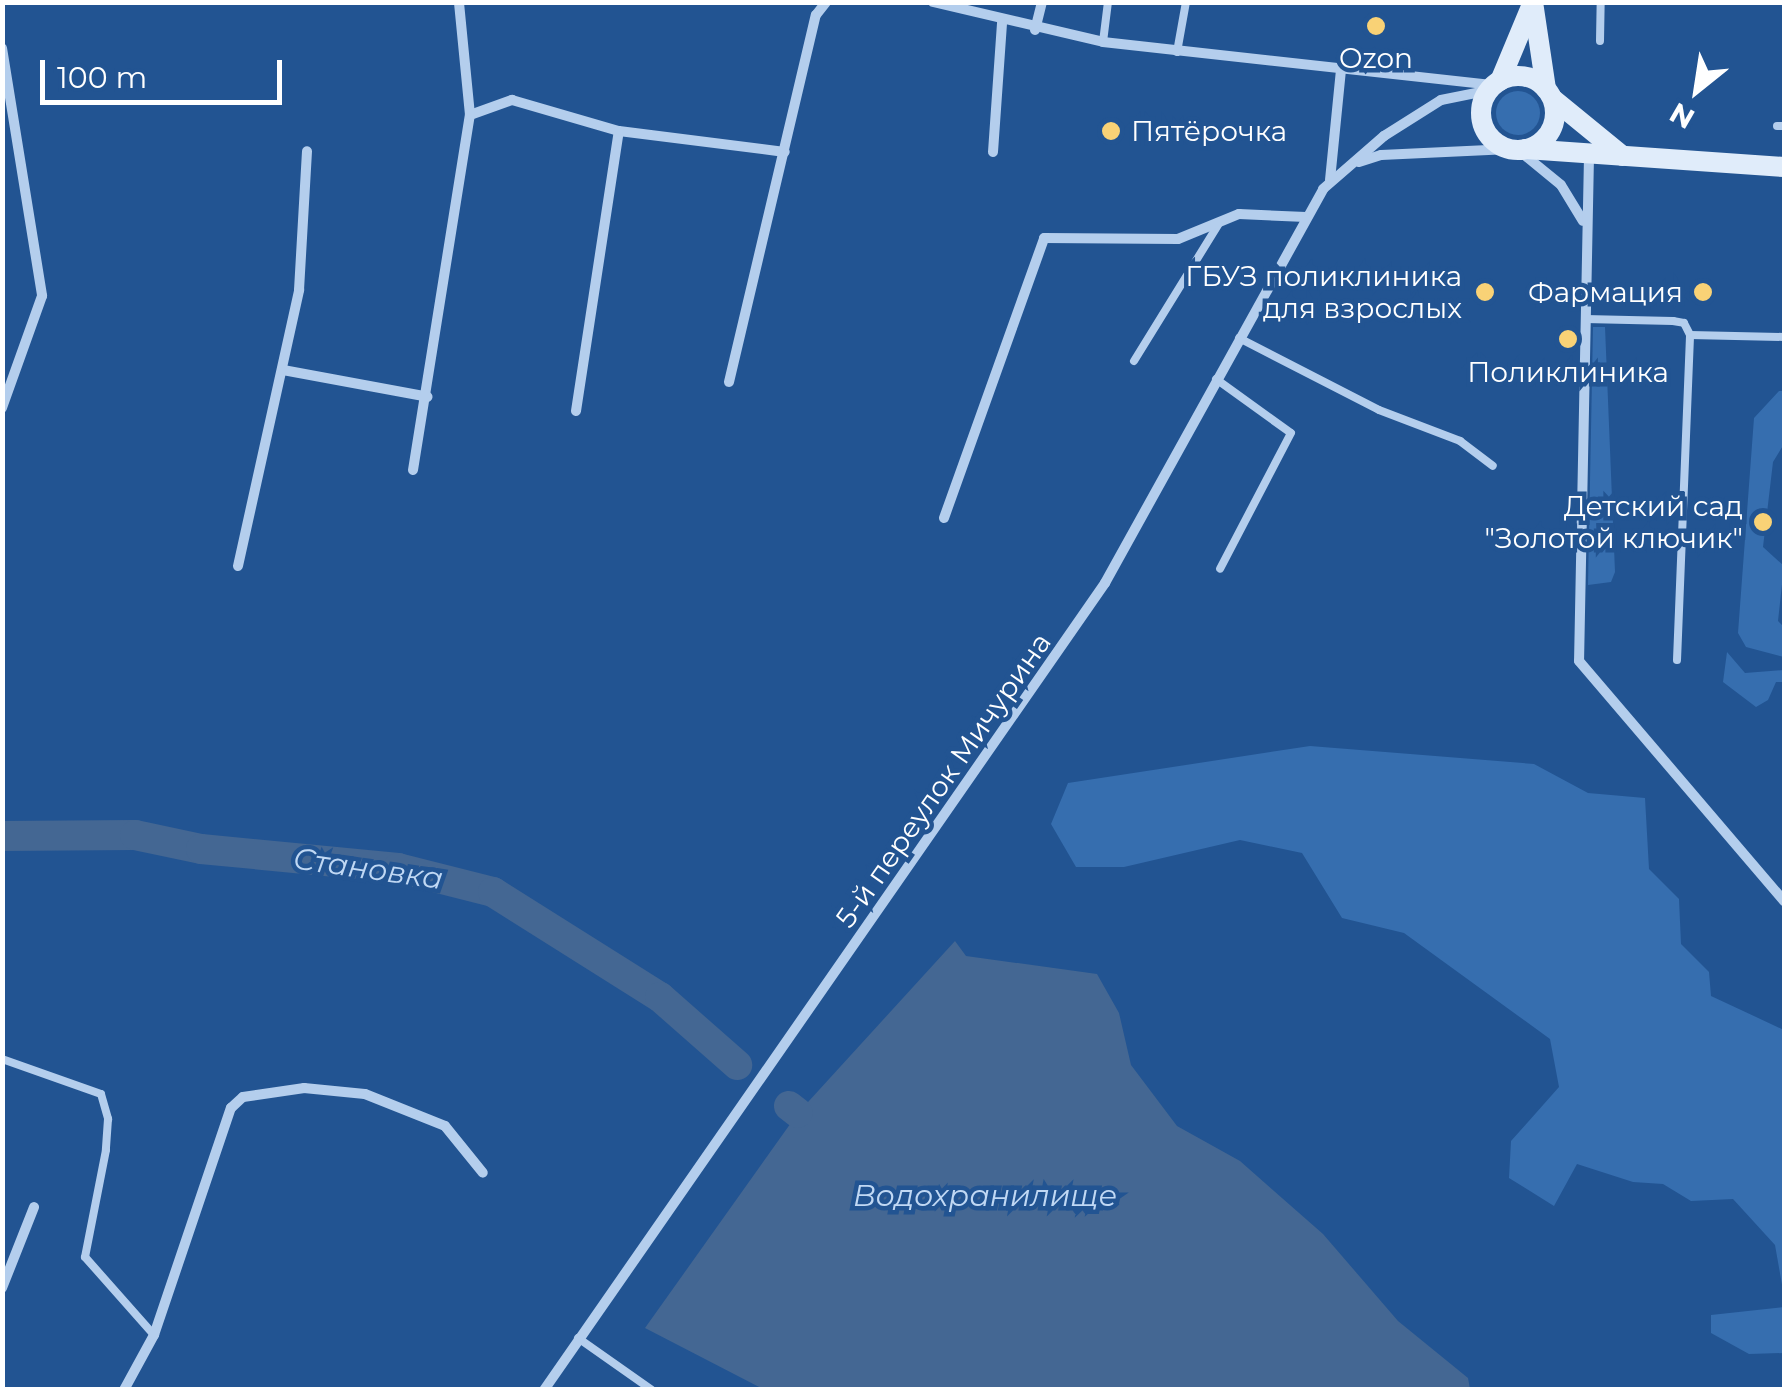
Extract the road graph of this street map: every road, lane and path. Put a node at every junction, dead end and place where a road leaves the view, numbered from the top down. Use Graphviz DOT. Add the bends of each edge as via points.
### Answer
graph roads {
  1 [pos="459,2"];
  2 [pos="826,2"];
  3 [pos="933,2"];
  4 [pos="1042,2"];
  5 [pos="1108,2"];
  6 [pos="1186,2"];
  7 [pos="1532,2"];
  8 [pos="1601,2"];
  9 [pos="1002,22"];
  10 [pos="1034,30"];
  11 [pos="1600,41"];
  12 [pos="1104,42"];
  13 [pos="2,48"];
  14 [pos="1178,52"];
  15 [pos="1341,69"];
  16 [pos="1495,85"];
  17 [pos="1549,94"];
  18 [pos="470,114"];
  19 [pos="619,132"];
  20 [pos="1518,149"];
  21 [pos="307,152"];
  22 [pos="786,152"];
  23 [pos="994,152"];
  24 [pos="1588,156"];
  25 [pos="1629,160"];
  26 [pos="1784,167"];
  27 [pos="1341,171"];
  28 [pos="1330,181"];
  29 [pos="1306,217"];
  30 [pos="1218,225"];
  31 [pos="1585,238"];
  32 [pos="1585,318"];
  33 [pos="1690,335"];
  34 [pos="1784,337"];
  35 [pos="1239,338"];
  36 [pos="1134,361"];
  37 [pos="283,370"];
  38 [pos="1216,380"];
  39 [pos="729,382"];
  40 [pos="428,397"];
  41 [pos="2,408"];
  42 [pos="576,411"];
  43 [pos="1492,466"];
  44 [pos="412,470"];
  45 [pos="944,518"];
  46 [pos="238,566"];
  47 [pos="1220,569"];
  48 [pos="1677,660"];
  49 [pos="1784,901"];
  50 [pos="2,1058"];
  51 [pos="483,1174"];
  52 [pos="34,1207"];
  53 [pos="2,1288"];
  54 [pos="154,1334"];
  55 [pos="578,1338"];
  56 [pos="124,1390"];
  57 [pos="544,1390"];
  58 [pos="652,1390"];
  1 -- 18 [label="street"];
  2 -- 22 [label="street" via="816,15"];
  3 -- 9 [label="street"];
  4 -- 10 [label="street"];
  5 -- 12 [label="lane"];
  6 -- 14 [label="lane"];
  7 -- 16 [label="street"];
  7 -- 17 [label="street"];
  8 -- 11 [label="lane"];
  9 -- 10 [label="street"];
  9 -- 23 [label="street"];
  10 -- 12 [label="street"];
  12 -- 14 [label="street"];
  13 -- 41 [label="street" via="42,296"];
  14 -- 15 [label="street"];
  15 -- 16 [label="street"];
  15 -- 28 [label="street"];
  16 -- 17 [label="street" via="1520,76"];
  16 -- 20 [label="street" via="1482,121 1490,136"];
  16 -- 27 [label="street, 5-й переулок Мичурина" via="1441,100"];
  17 -- 20 [label="street" via="1553,126"];
  17 -- 25 [label="street"];
  18 -- 19 [label="street" via="512,100"];
  18 -- 40 [label="street"];
  19 -- 22 [label="street"];
  19 -- 42 [label="street"];
  20 -- 24 [label="street"];
  20 -- 27 [label="street, 5-й переулок Мичурина" via="1382,154"];
  20 -- 31 [label="street" via="1570,196"];
  21 -- 37 [label="street" via="299,290"];
  22 -- 39 [label="street"];
  24 -- 25 [label="street"];
  24 -- 31 [label="street"];
  25 -- 26 [label="street"];
  27 -- 28 [label="street, 5-й переулок Мичурина"];
  28 -- 29 [label="street, 5-й переулок Мичурина"];
  29 -- 30 [label="street" via="1239,214"];
  29 -- 35 [label="street, 5-й переулок Мичурина"];
  30 -- 36 [label="lane"];
  30 -- 45 [label="street" via="1178,239 1044,238"];
  31 -- 32 [label="street"];
  32 -- 33 [label="lane" via="1673,321 1684,323"];
  32 -- 49 [label="street" via="1580,661"];
  33 -- 34 [label="lane"];
  33 -- 48 [label="lane"];
  35 -- 38 [label="street, 5-й переулок Мичурина"];
  35 -- 43 [label="lane" via="1380,410 1460,441"];
  37 -- 40 [label="street"];
  37 -- 46 [label="street"];
  38 -- 47 [label="lane" via="1291,434"];
  38 -- 55 [label="street, 5-й переулок Мичурина" via="1064,645"];
  40 -- 44 [label="street"];
  50 -- 54 [label="lane" via="101,1094 106,1150 85,1257"];
  51 -- 54 [label="street" via="445,1126 366,1094 304,1088 243,1096 230,1108"];
  52 -- 53 [label="street"];
  54 -- 56 [label="street"];
  55 -- 57 [label="street, 5-й переулок Мичурина"];
  55 -- 58 [label="lane"];
}
